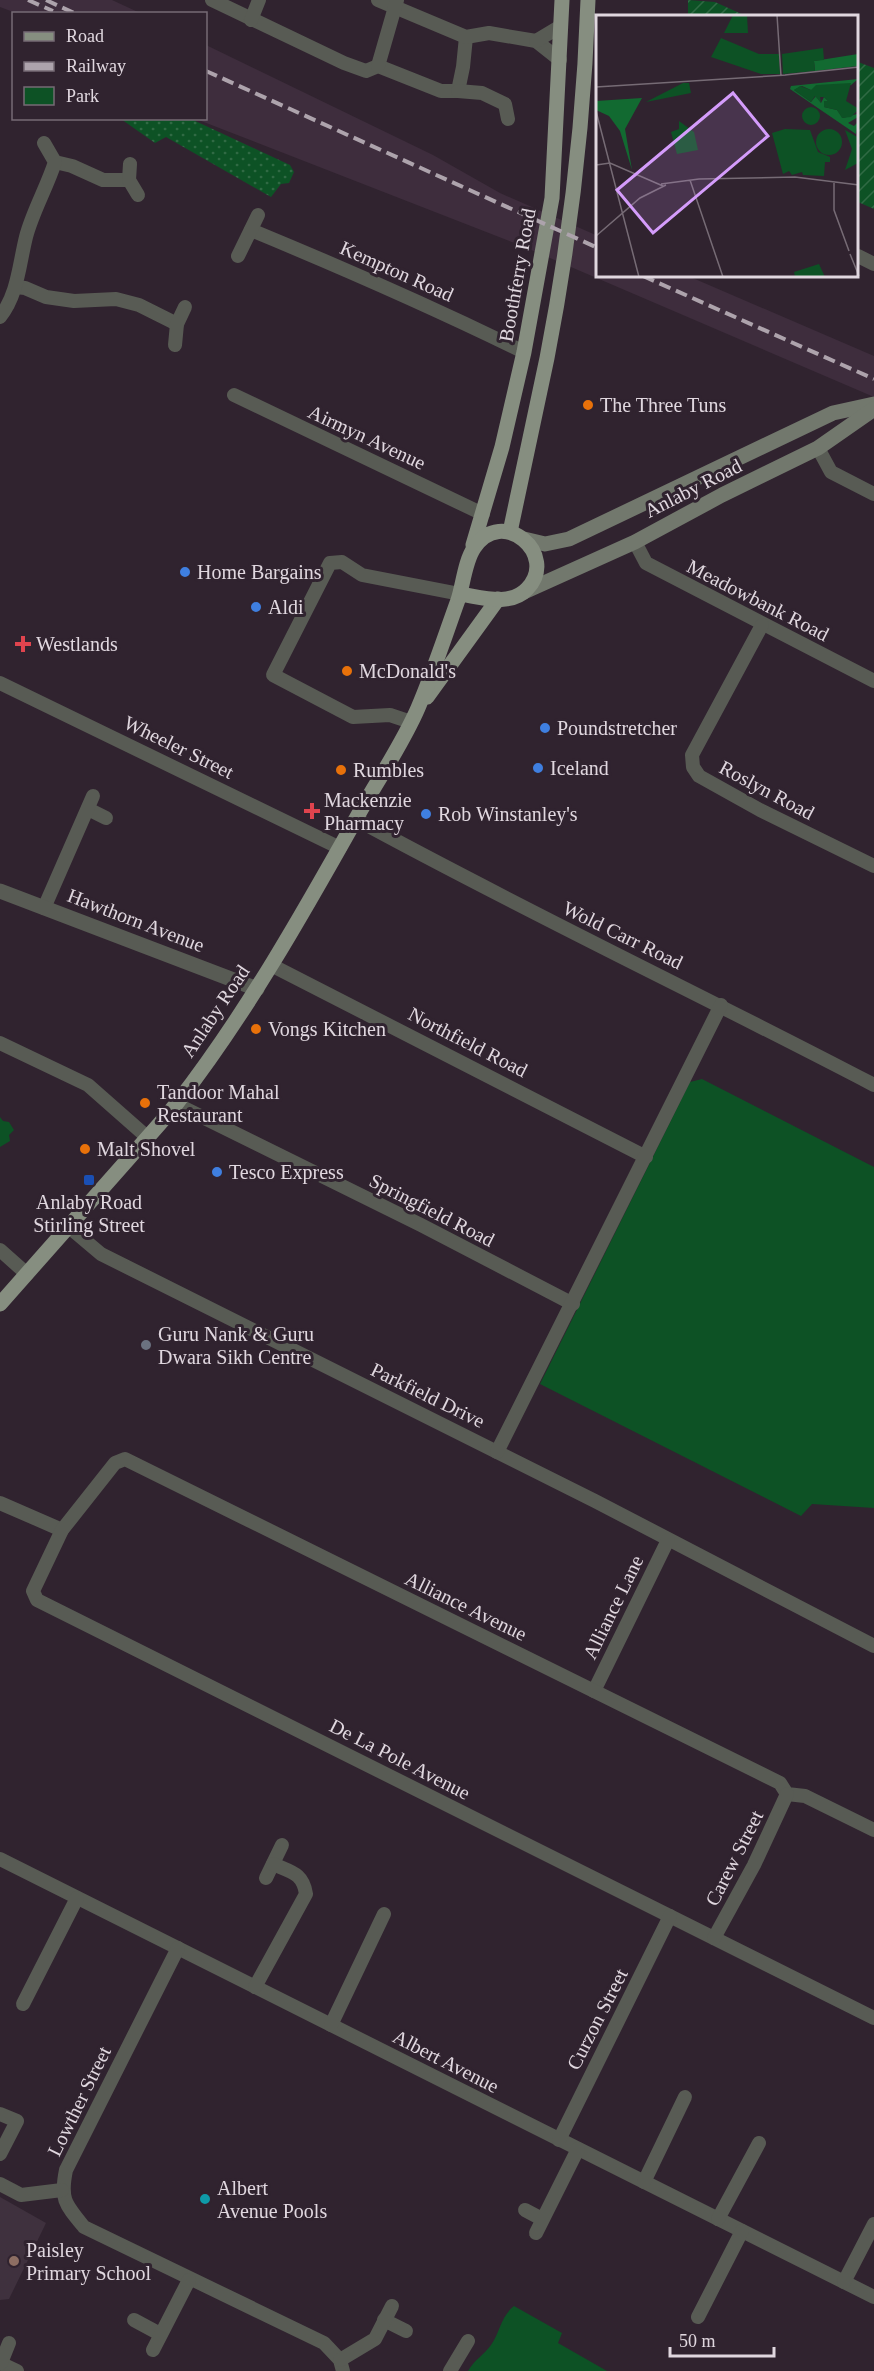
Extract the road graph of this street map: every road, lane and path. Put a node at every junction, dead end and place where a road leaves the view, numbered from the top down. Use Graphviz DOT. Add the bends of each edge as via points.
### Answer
graph roads {
  1 [pos="212,0"];
  2 [pos="259,0"];
  3 [pos="378,0"];
  4 [pos="562,0"];
  5 [pos="588,0"];
  6 [pos="396,4"];
  7 [pos="251,20"];
  8 [pos="561,26"];
  9 [pos="466,37"];
  10 [pos="536,41"];
  11 [pos="560,60"];
  12 [pos="378,66"];
  13 [pos="458,91"];
  14 [pos="507,122"];
  15 [pos="44,143"];
  16 [pos="55,162"];
  17 [pos="130,164"];
  18 [pos="129,180"];
  19 [pos="138,195"];
  20 [pos="258,215"];
  21 [pos="251,230"];
  22 [pos="238,256"];
  23 [pos="859,256"];
  24 [pos="874,264"];
  25 [pos="16,287"];
  26 [pos="185,307"];
  27 [pos="0,317"];
  28 [pos="177,324"];
  29 [pos="176,345"];
  30 [pos="524,352"];
  31 [pos="234,395"];
  32 [pos="874,406"];
  33 [pos="818,448"];
  34 [pos="874,494"];
  35 [pos="483,514"];
  36 [pos="517,535"];
  37 [pos="635,542"];
  38 [pos="470,558"];
  39 [pos="524,592"];
  40 [pos="460,594"];
  41 [pos="498,599"];
  42 [pos="762,625"];
  43 [pos="874,681"];
  44 [pos="0,683"];
  45 [pos="414,715"];
  46 [pos="106,818"];
  47 [pos="356,819"];
  48 [pos="340,848"];
  49 [pos="874,867"];
  50 [pos="0,891"];
  51 [pos="44,908"];
  52 [pos="271,965"];
  53 [pos="256,988"];
  54 [pos="721,1005"];
  55 [pos="0,1043"];
  56 [pos="874,1085"];
  57 [pos="176,1104"];
  58 [pos="147,1137"];
  59 [pos="646,1157"];
  60 [pos="69,1227"];
  61 [pos="0,1250"];
  62 [pos="27,1274"];
  63 [pos="0,1304"];
  64 [pos="573,1304"];
  65 [pos="497,1452"];
  66 [pos="0,1503"];
  67 [pos="62,1530"];
  68 [pos="668,1540"];
  69 [pos="874,1646"];
  70 [pos="594,1691"];
  71 [pos="788,1794"];
  72 [pos="874,1830"];
  73 [pos="282,1845"];
  74 [pos="0,1859"];
  75 [pos="273,1864"];
  76 [pos="267,1878"];
  77 [pos="77,1898"];
  78 [pos="384,1914"];
  79 [pos="670,1916"];
  80 [pos="714,1938"];
  81 [pos="178,1948"];
  82 [pos="255,1987"];
  83 [pos="23,2004"];
  84 [pos="874,2018"];
  85 [pos="331,2025"];
  86 [pos="685,2097"];
  87 [pos="0,2114"];
  88 [pos="559,2140"];
  89 [pos="759,2143"];
  90 [pos="578,2149"];
  91 [pos="0,2154"];
  92 [pos="644,2182"];
  93 [pos="0,2184"];
  94 [pos="62,2190"];
  95 [pos="525,2210"];
  96 [pos="542,2219"];
  97 [pos="718,2219"];
  98 [pos="874,2224"];
  99 [pos="742,2231"];
  100 [pos="536,2233"];
  101 [pos="189,2280"];
  102 [pos="844,2282"];
  103 [pos="874,2297"];
  104 [pos="392,2306"];
  105 [pos="698,2318"];
  106 [pos="134,2320"];
  107 [pos="384,2320"];
  108 [pos="406,2331"];
  109 [pos="160,2334"];
  110 [pos="468,2341"];
  111 [pos="9,2343"];
  112 [pos="153,2350"];
  113 [pos="0,2363"];
  114 [pos="341,2366"];
  115 [pos="17,2371"];
  116 [pos="450,2371"];
  1 -- 7 [label="street"];
  2 -- 7 [label="street"];
  3 -- 6 [label="street"];
  4 -- 8 [label="main road, Boothferry Road"];
  5 -- 36 [label="main road" via="585,85 572,202"];
  6 -- 9 [label="street"];
  6 -- 12 [label="street"];
  7 -- 12 [label="street" via="366,71"];
  8 -- 10 [label="street"];
  8 -- 11 [label="main road, Boothferry Road"];
  9 -- 10 [label="street" via="489,33"];
  9 -- 13 [label="street"];
  10 -- 11 [label="street"];
  11 -- 30 [label="main road, Boothferry Road" via="552,198"];
  12 -- 13 [label="street" via="441,91"];
  13 -- 14 [label="street" via="482,93 505,104"];
  15 -- 16 [label="street"];
  16 -- 18 [label="street" via="103,180"];
  16 -- 25 [label="street" via="26,235"];
  17 -- 18 [label="street"];
  18 -- 19 [label="street"];
  20 -- 21 [label="street"];
  21 -- 22 [label="street"];
  21 -- 30 [label="street, Kempton Road" via="385,286"];
  23 -- 24 [label="street"];
  25 -- 27 [label="street"];
  25 -- 28 [label="street" via="74,301 116,299 140,305"];
  26 -- 28 [label="street"];
  28 -- 29 [label="street"];
  30 -- 35 [label="main road, Boothferry Road"];
  31 -- 35 [label="street, Airmyn Avenue"];
  32 -- 33 [label="main road, Anlaby Road"];
  32 -- 36 [label="main road, Anlaby Road" via="833,413 569,539 545,544"];
  33 -- 34 [label="street" via="831,472"];
  33 -- 37 [label="main road, Anlaby Road"];
  35 -- 38 [label="main road, Boothferry Road"];
  36 -- 38 [label="main road" via="501,531 488,534 480,539"];
  36 -- 39 [label="main road" via="532,547 537,567"];
  37 -- 39 [label="main road, Anlaby Road"];
  37 -- 42 [label="street, Meadowbank Road" via="646,563"];
  38 -- 40 [label="main road, Boothferry Road"];
  38 -- 41 [label="main road" via="472,581 479,591"];
  39 -- 41 [label="main road"];
  40 -- 41 [label="main road"];
  40 -- 45 [label="main road, Anlaby Road"];
  40 -- 45 [label="street" via="362,575 342,562 330,563 273,675 353,717"];
  41 -- 45 [label="main road, Anlaby Road"];
  42 -- 43 [label="street, Meadowbank Road"];
  42 -- 49 [label="street, Roslyn Road" via="692,755 693,767 699,776 750,805"];
  44 -- 48 [label="street, Wheeler Street"];
  45 -- 47 [label="main road, Anlaby Road"];
  46 -- 51 [label="street" via="90,803"];
  47 -- 48 [label="main road, Anlaby Road"];
  47 -- 54 [label="street, Wold Carr Road"];
  48 -- 52 [label="main road, Anlaby Road"];
  50 -- 51 [label="street, Hawthorn Avenue"];
  51 -- 53 [label="street, Hawthorn Avenue"];
  52 -- 53 [label="main road, Anlaby Road"];
  52 -- 59 [label="street, Northfield Road"];
  53 -- 57 [label="main road, Anlaby Road"];
  54 -- 56 [label="street, Wold Carr Road"];
  54 -- 59 [label="street"];
  55 -- 58 [label="street" via="88,1085"];
  57 -- 58 [label="main road, Anlaby Road"];
  57 -- 64 [label="street, Springfield Road"];
  58 -- 60 [label="main road, Anlaby Road"];
  59 -- 64 [label="street"];
  60 -- 62 [label="main road, Anlaby Road"];
  60 -- 65 [label="street, Parkfield Drive" via="101,1254"];
  61 -- 62 [label="street"];
  62 -- 63 [label="main road, Anlaby Road"];
  64 -- 65 [label="street"];
  65 -- 68 [label="street, Parkfield Drive"];
  66 -- 67 [label="street"];
  67 -- 70 [label="street, Alliance Avenue" via="115,1463 125,1459"];
  67 -- 79 [label="street, De La Pole Avenue" via="33,1591 37,1600"];
  68 -- 69 [label="street, Parkfield Drive"];
  68 -- 70 [label="street, Alliance Lane"];
  70 -- 71 [label="street, Alliance Avenue" via="780,1783"];
  71 -- 72 [label="street, Alliance Avenue" via="805,1796"];
  71 -- 80 [label="street, Carew Street"];
  73 -- 75 [label="street"];
  74 -- 77 [label="street, Albert Avenue"];
  75 -- 76 [label="street"];
  75 -- 82 [label="street" via="297,1874 306,1894"];
  77 -- 81 [label="street, Albert Avenue"];
  77 -- 83 [label="street"];
  78 -- 85 [label="street"];
  79 -- 80 [label="street, De La Pole Avenue"];
  79 -- 88 [label="street, Curzon Street"];
  80 -- 84 [label="street, De La Pole Avenue"];
  81 -- 82 [label="street, Albert Avenue"];
  81 -- 94 [label="street, Lowther Street" via="66,2170"];
  82 -- 85 [label="street, Albert Avenue"];
  85 -- 88 [label="street, Albert Avenue"];
  86 -- 92 [label="street"];
  87 -- 91 [label="street" via="17,2121"];
  88 -- 90 [label="street, Albert Avenue"];
  89 -- 97 [label="street"];
  90 -- 92 [label="street, Albert Avenue"];
  90 -- 96 [label="street"];
  92 -- 97 [label="street, Albert Avenue"];
  93 -- 94 [label="street" via="21,2195"];
  94 -- 101 [label="street" via="66,2203 84,2227"];
  95 -- 96 [label="street"];
  96 -- 100 [label="street"];
  97 -- 99 [label="street, Albert Avenue"];
  98 -- 102 [label="street"];
  99 -- 102 [label="street, Albert Avenue"];
  99 -- 105 [label="street"];
  101 -- 109 [label="street"];
  101 -- 114 [label="street" via="324,2343"];
  102 -- 103 [label="street, Albert Avenue"];
  104 -- 107 [label="street"];
  106 -- 109 [label="street"];
  107 -- 108 [label="street"];
  107 -- 114 [label="street" via="375,2339"];
  109 -- 112 [label="street"];
  110 -- 116 [label="street"];
  111 -- 113 [label="street"];
  113 -- 115 [label="street"];
}
